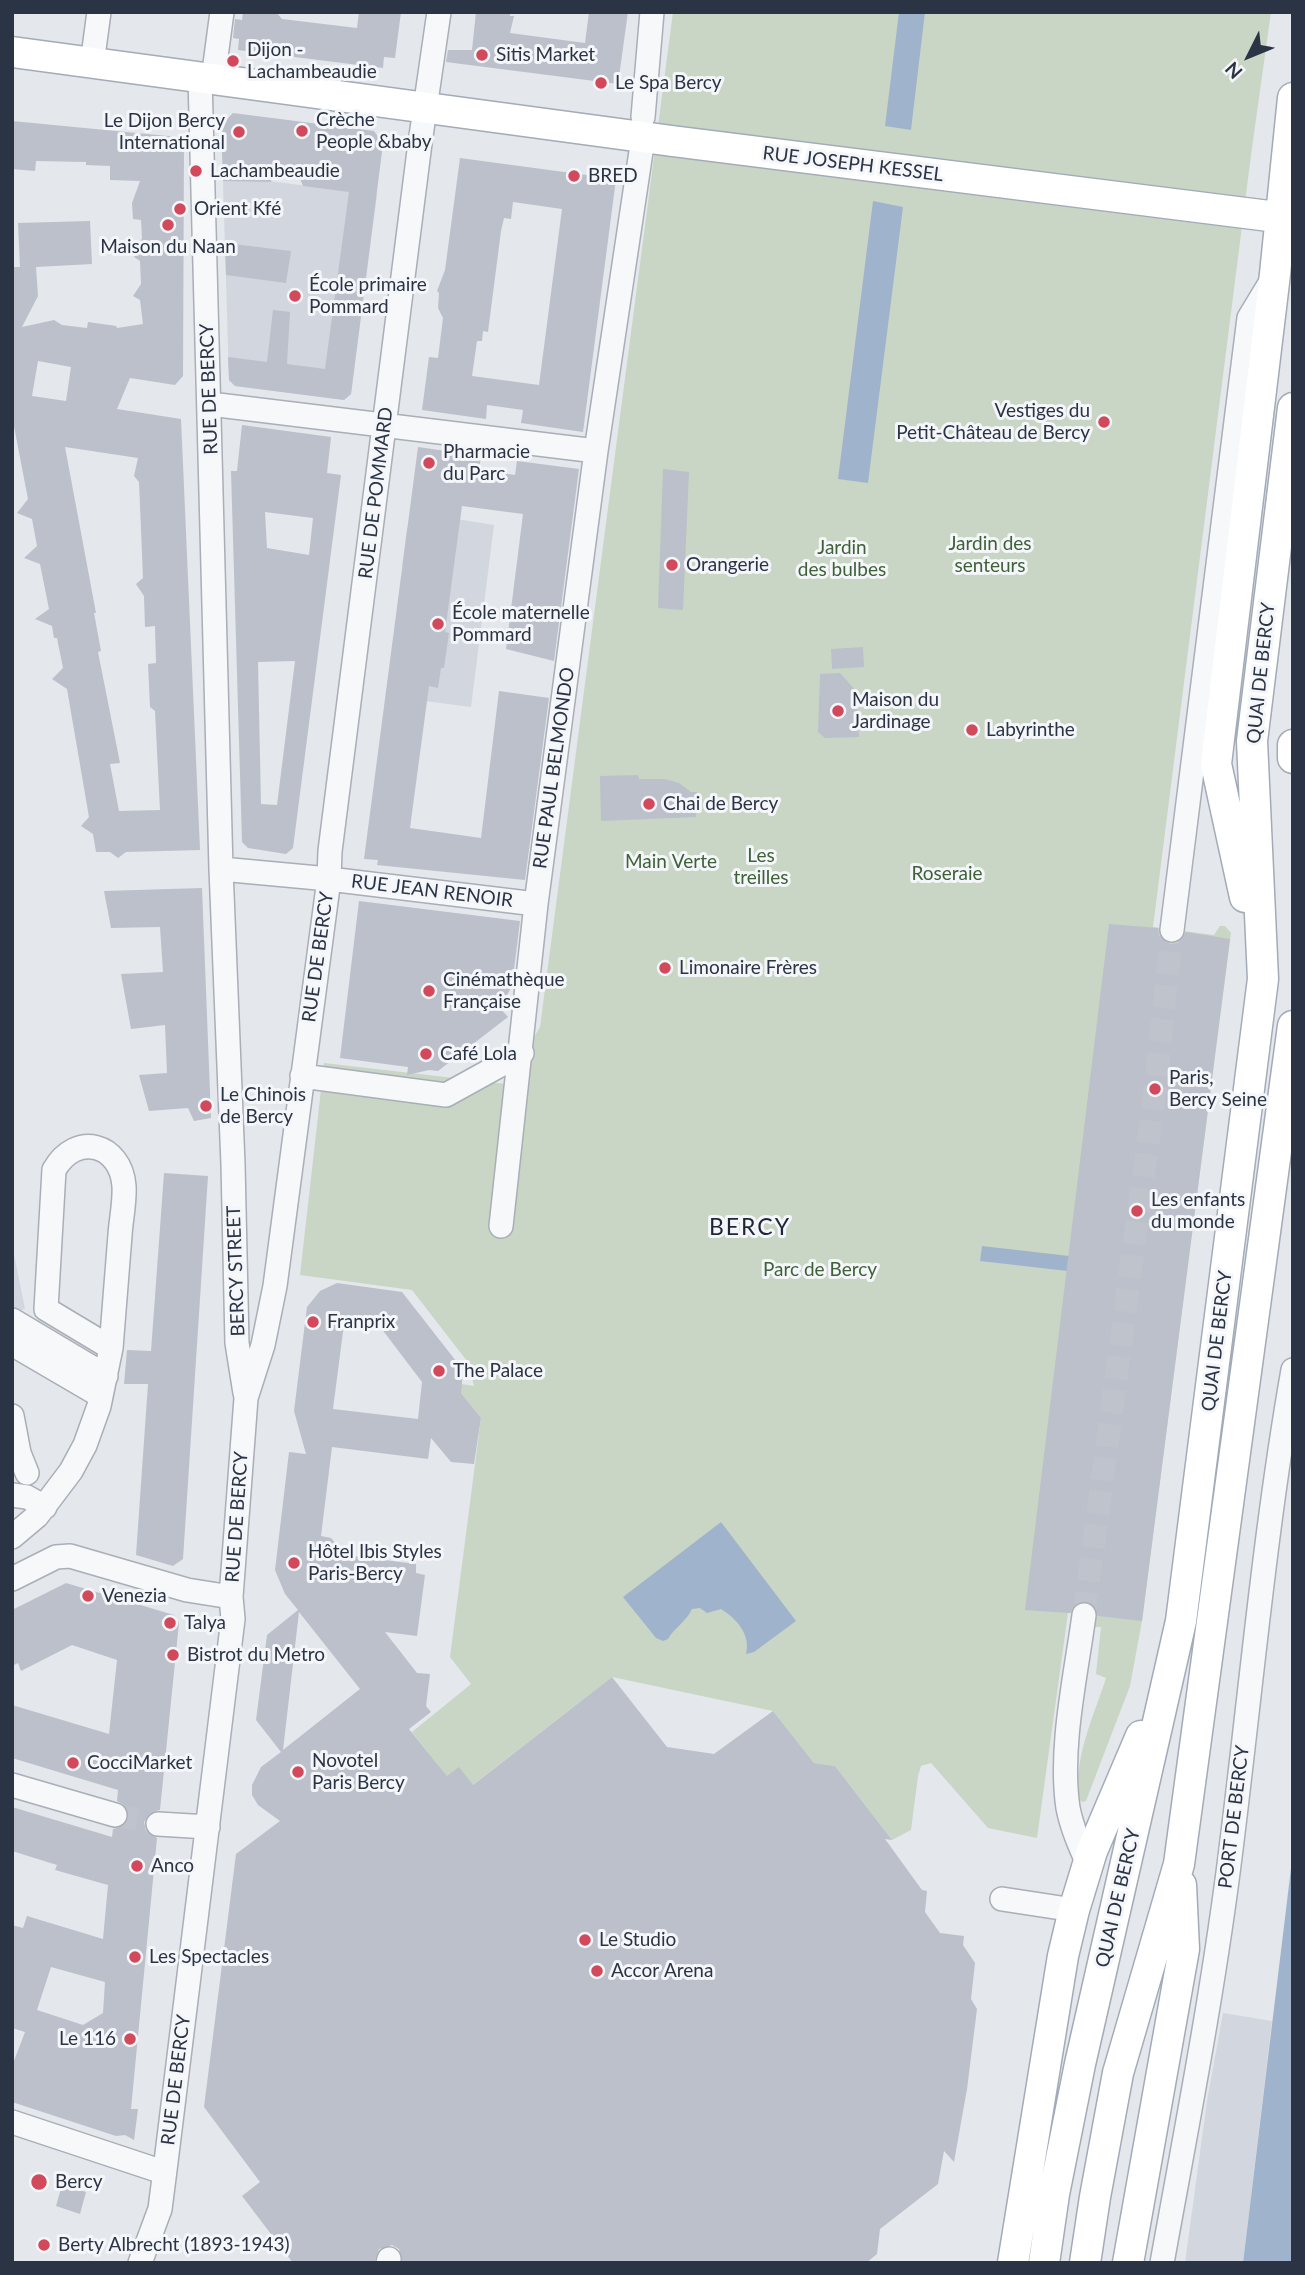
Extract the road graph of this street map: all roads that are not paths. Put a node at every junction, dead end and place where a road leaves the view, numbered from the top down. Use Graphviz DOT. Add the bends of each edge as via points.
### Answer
graph roads {
  1 [pos="99,12"];
  2 [pos="222,12"];
  3 [pos="439,12"];
  4 [pos="652,12"];
  5 [pos="12,52"];
  6 [pos="92,64"];
  7 [pos="207,79"];
  8 [pos="1293,98"];
  9 [pos="426,107"];
  10 [pos="643,117"];
  11 [pos="642,145"];
  12 [pos="1289,160"];
  13 [pos="1286,218"];
  14 [pos="1284,276"];
  15 [pos="210,404"];
  16 [pos="1293,408"];
  17 [pos="384,424"];
  18 [pos="596,451"];
  19 [pos="1293,745"];
  20 [pos="1293,758"];
  21 [pos="221,869"];
  22 [pos="329,879"];
  23 [pos="536,904"];
  24 [pos="1172,930"];
  25 [pos="1264,979"];
  26 [pos="1293,1026"];
  27 [pos="522,1053"];
  28 [pos="302,1076"];
  29 [pos="501,1226"];
  30 [pos="16,1315"];
  31 [pos="12,1332"];
  32 [pos="12,1344"];
  33 [pos="12,1360"];
  34 [pos="1293,1370"];
  35 [pos="105,1379"];
  36 [pos="246,1398"];
  37 [pos="12,1416"];
  38 [pos="19,1474"];
  39 [pos="12,1495"];
  40 [pos="47,1503"];
  41 [pos="12,1537"];
  42 [pos="12,1578"];
  43 [pos="232,1598"];
  44 [pos="1084,1615"];
  45 [pos="1170,1668"];
  46 [pos="12,1785"];
  47 [pos="115,1815"];
  48 [pos="158,1824"];
  49 [pos="208,1827"];
  50 [pos="1088,1864"];
  51 [pos="1180,1864"];
  52 [pos="1002,1899"];
  53 [pos="1074,1910"];
  54 [pos="12,2122"];
  55 [pos="157,2170"];
  56 [pos="140,2263"];
  57 [pos="1013,2263"];
  58 [pos="1044,2263"];
  59 [pos="1085,2263"];
  60 [pos="1128,2263"];
  61 [pos="1162,2263"];
  1 -- 6 [label="street"];
  2 -- 7 [label="street, RUE DE BERCY"];
  3 -- 9 [label="street, RUE DE POMMARD"];
  4 -- 10 [label="street"];
  5 -- 6 [label="main road, RUE JOSEPH KESSEL"];
  6 -- 7 [label="main road, RUE JOSEPH KESSEL"];
  7 -- 9 [label="main road, RUE JOSEPH KESSEL"];
  7 -- 15 [label="street, RUE DE BERCY"];
  8 -- 12 [label="main road"];
  9 -- 13 [label="main road, RUE JOSEPH KESSEL"];
  9 -- 17 [label="street, RUE DE POMMARD"];
  11 -- 18 [label="street, RUE PAUL BELMONDO"];
  12 -- 13 [label="main road"];
  13 -- 14 [label="main road"];
  14 -- 24 [label="street" via="1250,318"];
  14 -- 25 [label="main road" via="1216,764"];
  15 -- 17 [label="street"];
  15 -- 21 [label="street, RUE DE BERCY"];
  16 -- 25 [label="main road, QUAI DE BERCY" via="1252,741"];
  17 -- 18 [label="street"];
  17 -- 22 [label="street, RUE DE POMMARD"];
  18 -- 23 [label="street, RUE PAUL BELMONDO"];
  19 -- 20 [label="main road, QUAI DE BERCY"];
  21 -- 22 [label="street, RUE DE BERCY"];
  21 -- 36 [label="street, BERCY STREET" via="237,1343"];
  22 -- 23 [label="street, RUE JEAN RENOIR"];
  22 -- 28 [label="street, RUE DE BERCY"];
  23 -- 27 [label="street, RUE PAUL BELMONDO"];
  25 -- 45 [label="main road, QUAI DE BERCY" via="1181,1621"];
  26 -- 51 [label="main road, QUAI DE BERCY"];
  27 -- 28 [label="street" via="446,1095"];
  27 -- 29 [label="street, RUE PAUL BELMONDO"];
  28 -- 36 [label="street, RUE DE BERCY" via="275,1286"];
  30 -- 35 [label="street"];
  31 -- 35 [label="street"];
  32 -- 35 [label="street"];
  33 -- 35 [label="street"];
  34 -- 61 [label="street, PORT DE BERCY" via="1212,1987"];
  35 -- 35 [label="street" via="46,1309 54,1170 61,1158 80,1146 98,1148 112,1157 124,1184"];
  35 -- 40 [label="street" via="85,1445"];
  36 -- 43 [label="street, RUE DE BERCY"];
  37 -- 38 [label="street"];
  38 -- 40 [label="street"];
  39 -- 40 [label="street"];
  40 -- 41 [label="street"];
  42 -- 43 [label="street" via="56,1557 71,1556 187,1590"];
  43 -- 49 [label="street, RUE DE BERCY"];
  44 -- 50 [label="street" via="1065,1760 1068,1809"];
  45 -- 50 [label="main road"];
  45 -- 58 [label="main road, QUAI DE BERCY" via="1080,2064"];
  46 -- 47 [label="street"];
  48 -- 49 [label="street"];
  49 -- 56 [label="street, RUE DE BERCY" via="160,2209"];
  50 -- 53 [label="main road"];
  51 -- 59 [label="main road, QUAI DE BERCY" via="1118,2073"];
  51 -- 60 [label="main road, QUAI DE BERCY" via="1184,1949"];
  52 -- 53 [label="street"];
  53 -- 57 [label="main road"];
  54 -- 55 [label="street"];
}
